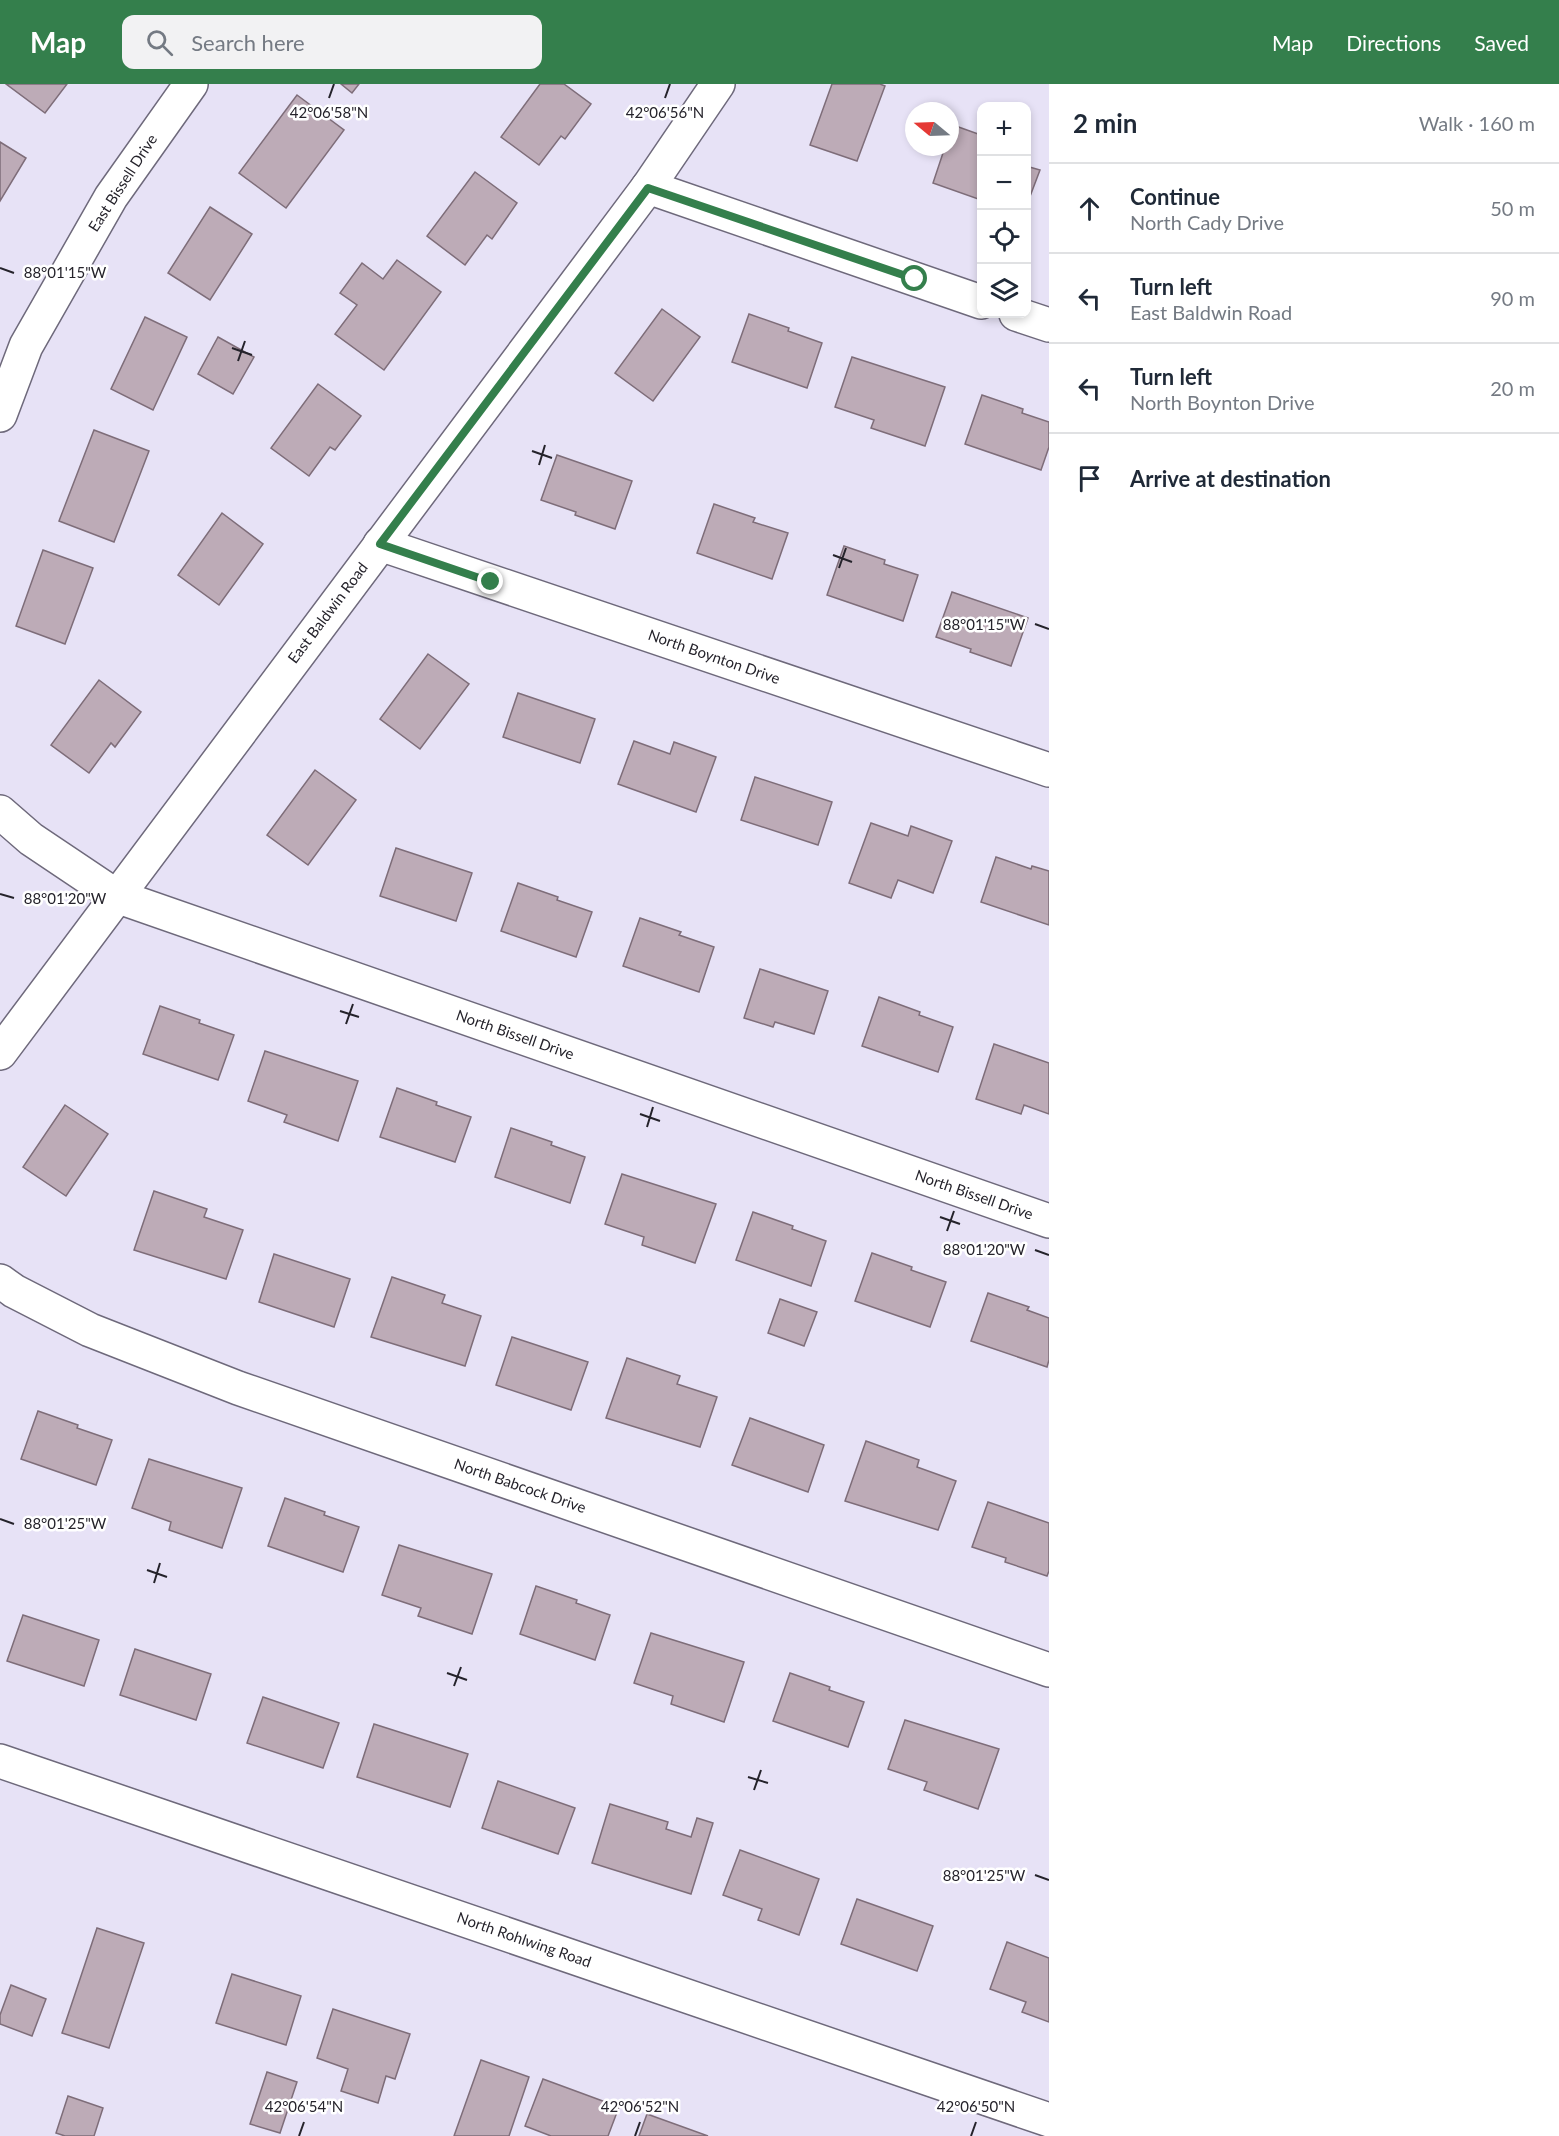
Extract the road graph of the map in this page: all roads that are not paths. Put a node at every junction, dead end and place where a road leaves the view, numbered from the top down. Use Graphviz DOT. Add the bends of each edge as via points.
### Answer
graph roads {
  1 [pos="191,84"];
  2 [pos="718,84"];
  3 [pos="648,188"];
  4 [pos="977,301"];
  5 [pos="1028,318"];
  6 [pos="1049,325"];
  7 [pos="0,415"];
  8 [pos="380,544"];
  9 [pos="1049,770"];
  10 [pos="0,813"];
  11 [pos="116,896"];
  12 [pos="0,1053"];
  13 [pos="1049,1221"];
  14 [pos="0,1281"];
  15 [pos="1049,1670"];
  16 [pos="0,1761"];
  17 [pos="1027,2122"];
  1 -- 7 [label="street, East Bissell Drive" via="111,196 26,346"];
  2 -- 3 [label="street, East Baldwin Road"];
  3 -- 4 [label="street"];
  3 -- 8 [label="street, East Baldwin Road"];
  5 -- 6 [label="street"];
  8 -- 9 [label="street, North Boynton Drive"];
  8 -- 11 [label="street, East Baldwin Road"];
  10 -- 11 [label="street, North Bissell Drive" via="31,839"];
  11 -- 12 [label="street, East Baldwin Road"];
  11 -- 13 [label="street, North Bissell Drive"];
  14 -- 15 [label="street, North Babcock Drive" via="90,1330 238,1388"];
  16 -- 17 [label="street, North Rohlwing Road"];
}
